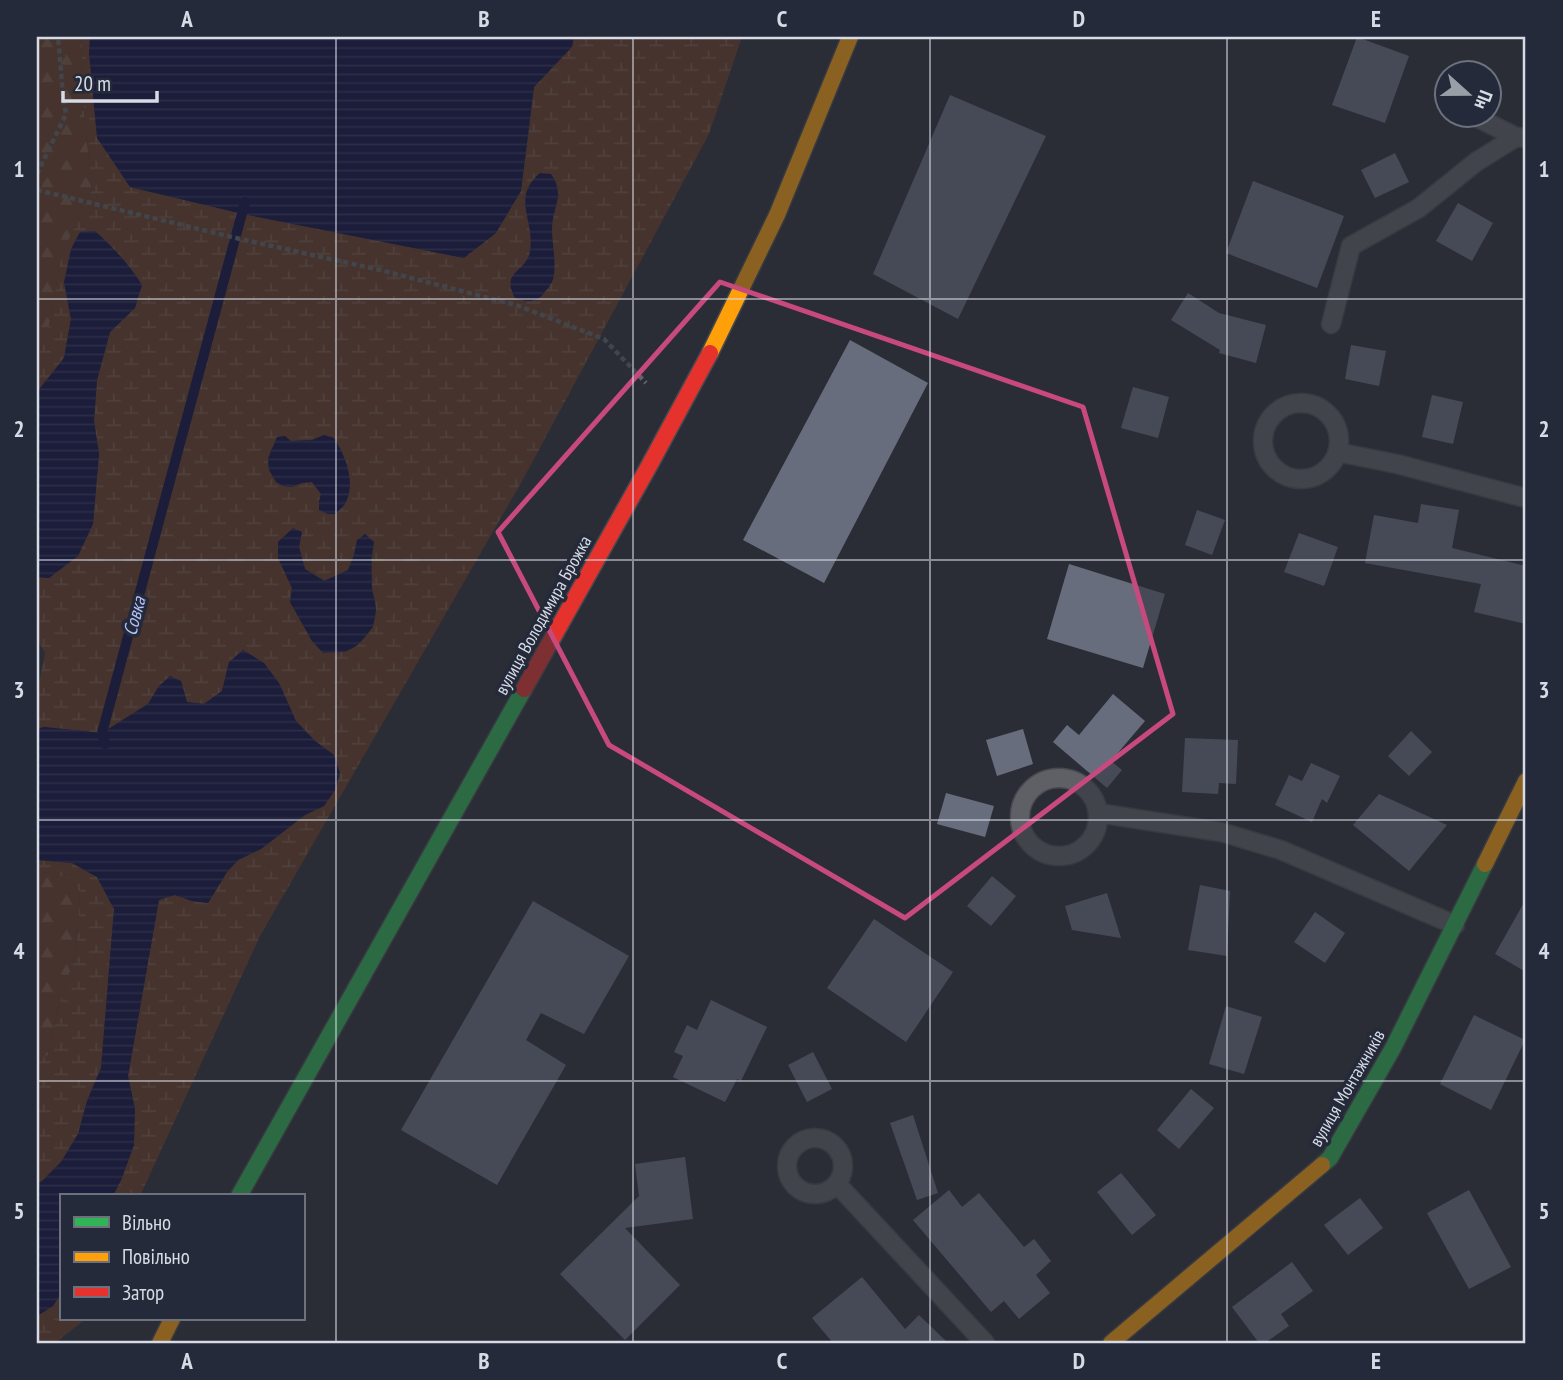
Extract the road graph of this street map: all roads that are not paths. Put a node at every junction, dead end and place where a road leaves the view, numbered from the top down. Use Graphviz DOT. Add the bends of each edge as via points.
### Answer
graph roads {
  1 [pos="850,37"];
  2 [pos="1504,130"];
  3 [pos="1521,138"];
  4 [pos="1331,324"];
  5 [pos="1338,452"];
  6 [pos="1526,498"];
  7 [pos="1526,781"];
  8 [pos="1098,813"];
  9 [pos="1455,925"];
  10 [pos="837,1184"];
  11 [pos="240,1194"];
  12 [pos="172,1320"];
  13 [pos="160,1343"];
  14 [pos="985,1343"];
  15 [pos="1111,1343"];
  1 -- 11 [label="main road, вулиця Володимира Брожка" via="777,215 718,337"];
  2 -- 3 [label="lane"];
  3 -- 4 [label="lane" via="1476,162 1419,208 1351,246"];
  5 -- 5 [label="lane" via="1337,427 1312,404 1288,405 1270,419 1265,431 1267,457 1285,475 1298,479 1322,472"];
  5 -- 6 [label="lane"];
  7 -- 9 [label="main road, вулиця Монтажників"];
  8 -- 8 [label="lane" via="1092,839 1071,855 1057,856 1033,846 1024,835 1020,811 1024,799 1042,782 1066,779 1087,791"];
  8 -- 9 [label="lane" via="1221,832 1281,850"];
  9 -- 15 [label="main road, вулиця Монтажників" via="1393,1048 1330,1158"];
  10 -- 14 [label="lane"];
  12 -- 13 [label="main road"];
}
